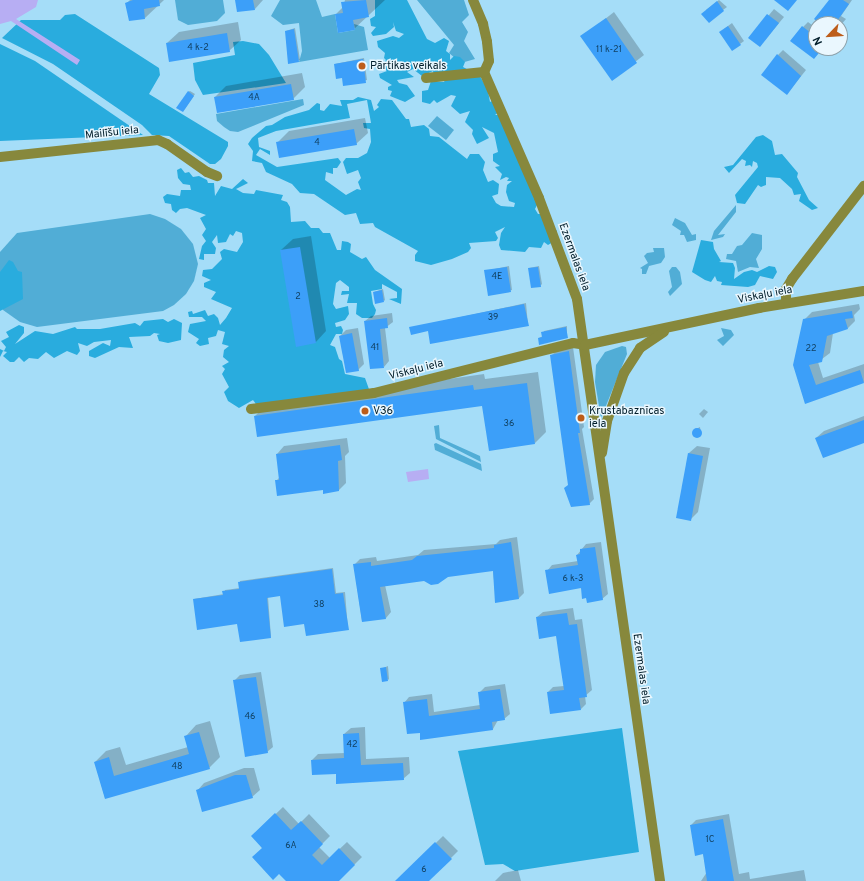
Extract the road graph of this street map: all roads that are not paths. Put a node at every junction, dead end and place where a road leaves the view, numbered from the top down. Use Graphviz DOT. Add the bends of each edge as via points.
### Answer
graph roads {
  1 [pos="473,0"];
  2 [pos="484,72"];
  3 [pos="426,78"];
  4 [pos="0,157"];
  5 [pos="217,176"];
  6 [pos="864,186"];
  7 [pos="864,291"];
  8 [pos="786,303"];
  9 [pos="672,328"];
  10 [pos="623,337"];
  11 [pos="585,346"];
  12 [pos="634,355"];
  13 [pos="251,409"];
  14 [pos="600,461"];
  15 [pos="660,881"];
  1 -- 2 [label="street" via="487,42 489,61"];
  2 -- 3 [label="street"];
  2 -- 11 [label="street, Ezermalas iela" via="577,299"];
  4 -- 5 [label="street, Mailīšu iela" via="158,140"];
  6 -- 8 [label="street" via="792,279 786,289"];
  7 -- 8 [label="street, Viskaļu iela"];
  8 -- 9 [label="street, Viskaļu iela"];
  9 -- 10 [label="street, Viskaļu iela"];
  9 -- 12 [label="street, Ezermalas iela" via="649,340"];
  10 -- 11 [label="street, Viskaļu iela"];
  10 -- 12 [label="street" via="630,340"];
  11 -- 13 [label="street, Viskaļu iela" via="573,343 374,393"];
  11 -- 14 [label="street, Ezermalas iela"];
  12 -- 14 [label="street, Ezermalas iela" via="617,388 607,421"];
  14 -- 15 [label="street, Ezermalas iela"];
}
